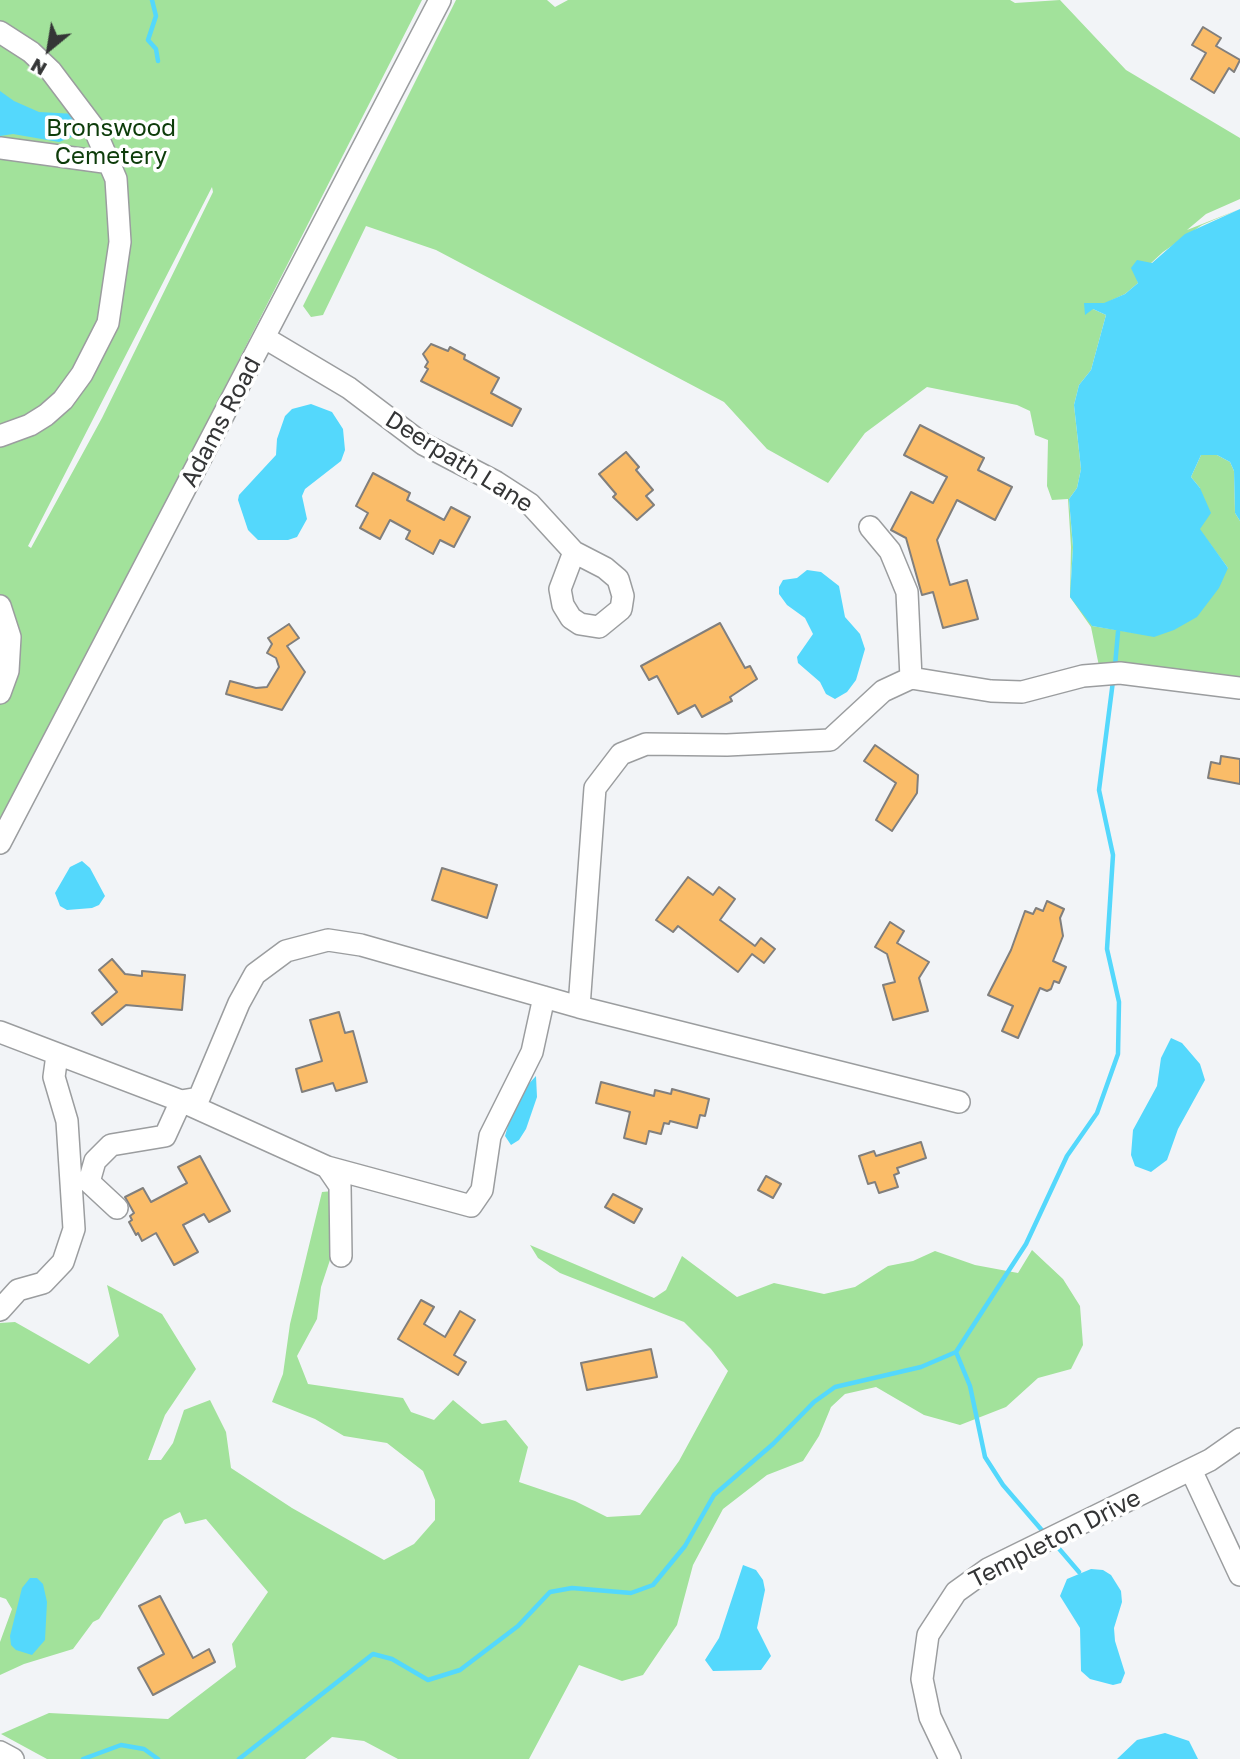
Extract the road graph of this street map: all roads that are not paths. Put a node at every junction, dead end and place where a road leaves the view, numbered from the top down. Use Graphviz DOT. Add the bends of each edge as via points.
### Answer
graph roads {
  1 [pos="440,0"];
  2 [pos="0,32"];
  3 [pos="0,148"];
  4 [pos="111,163"];
  5 [pos="265,338"];
  6 [pos="0,436"];
  7 [pos="870,527"];
  8 [pos="574,552"];
  9 [pos="0,606"];
  10 [pos="911,678"];
  11 [pos="1240,688"];
  12 [pos="0,693"];
  13 [pos="0,843"];
  14 [pos="544,997"];
  15 [pos="579,1007"];
  16 [pos="0,1032"];
  17 [pos="57,1055"];
  18 [pos="181,1101"];
  19 [pos="959,1102"];
  20 [pos="327,1167"];
  21 [pos="117,1208"];
  22 [pos="341,1256"];
  23 [pos="0,1310"];
  24 [pos="1240,1439"];
  25 [pos="1191,1469"];
  26 [pos="1240,1575"];
  27 [pos="0,1752"];
  28 [pos="13,1759"];
  29 [pos="950,1759"];
  1 -- 5 [label="street, Adams Road"];
  2 -- 4 [label="street" via="51,71 94,128"];
  3 -- 4 [label="street"];
  4 -- 6 [label="street" via="120,206 120,242 115,294 103,335 63,400 30,425"];
  5 -- 8 [label="street, Deerpath Lane" via="349,388 424,444 530,504"];
  5 -- 13 [label="street, Adams Road"];
  7 -- 10 [label="street" via="890,551 907,593"];
  9 -- 12 [label="street" via="10,653"];
  10 -- 11 [label="street" via="1022,692 1115,674"];
  10 -- 15 [label="street" via="883,691 830,740 727,746 646,744 621,754 595,788"];
  14 -- 15 [label="street"];
  14 -- 18 [label="street" via="361,945 328,940 302,945 268,961 255,974 200,1098"];
  14 -- 20 [label="street" via="532,1052 490,1136 482,1189 471,1206"];
  15 -- 19 [label="street"];
  16 -- 17 [label="street"];
  17 -- 18 [label="street"];
  17 -- 23 [label="street" via="54,1077 67,1121 74,1229 63,1262 43,1283 18,1290"];
  18 -- 20 [label="street"];
  18 -- 21 [label="street" via="165,1136 111,1145 94,1161 89,1182"];
  20 -- 22 [label="street" via="340,1186"];
  24 -- 25 [label="street, Templeton Drive"];
  25 -- 26 [label="street"];
  25 -- 29 [label="street, Templeton Drive" via="1029,1549 964,1585 945,1605 928,1635 922,1679 924,1697"];
  27 -- 28 [label="street"];
}
